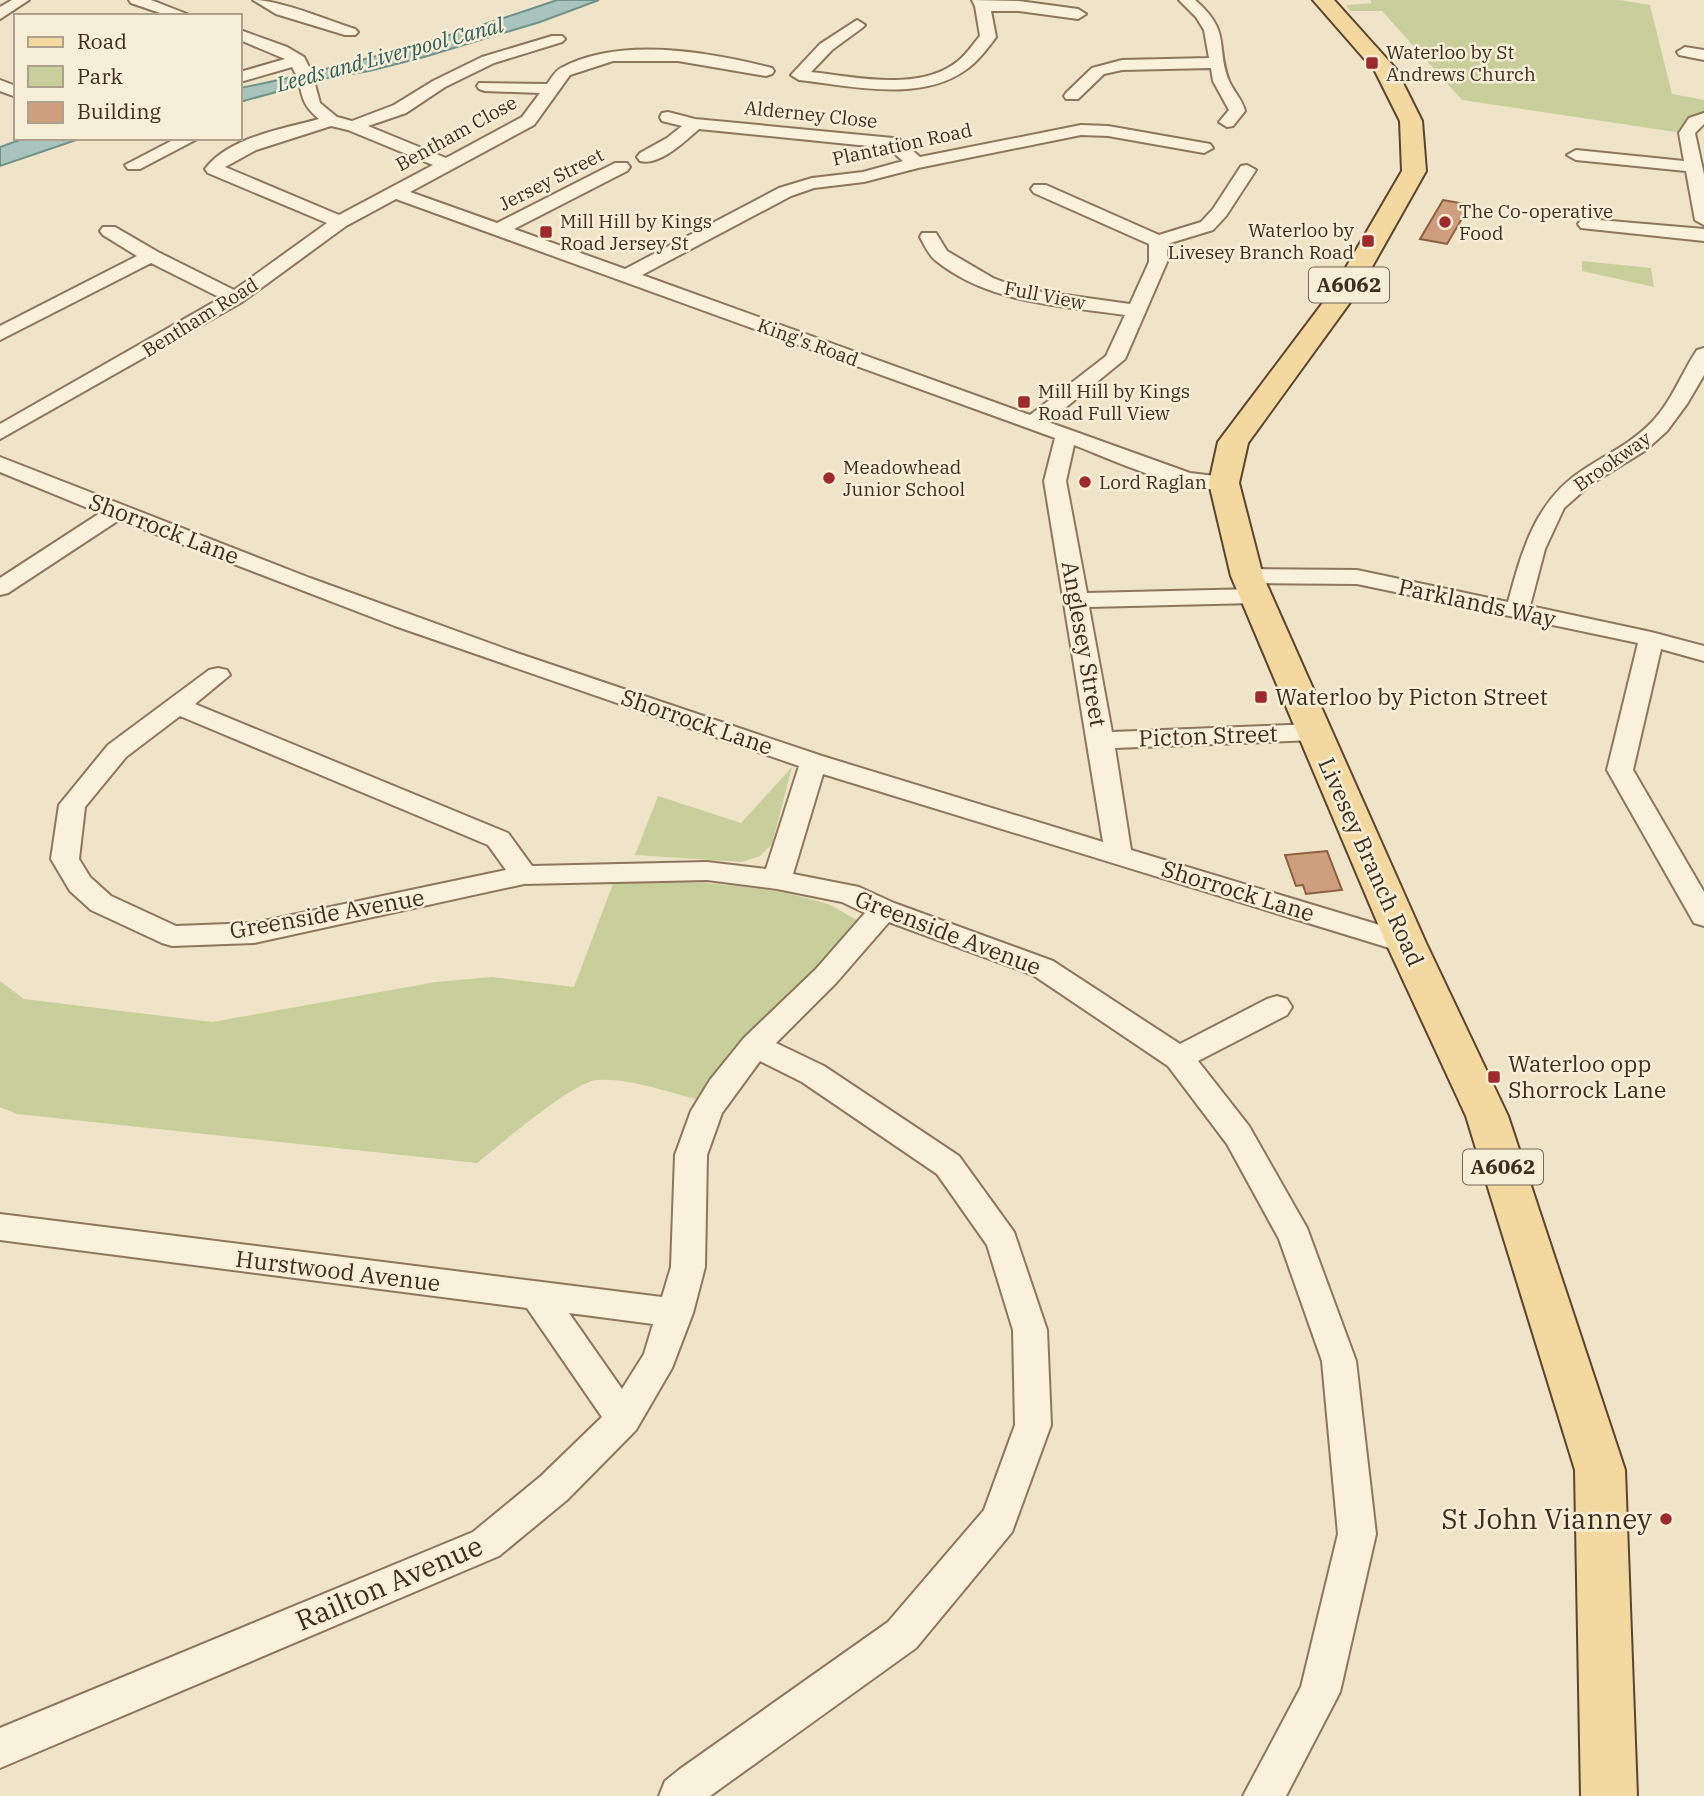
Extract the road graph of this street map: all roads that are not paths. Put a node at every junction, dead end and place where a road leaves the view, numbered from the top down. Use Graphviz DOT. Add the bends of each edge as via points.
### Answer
graph roads {
  1 [pos="22,0"];
  2 [pos="136,0"];
  3 [pos="260,0"];
  4 [pos="1186,0"];
  5 [pos="1323,0"];
  6 [pos="161,2"];
  7 [pos="981,3"];
  8 [pos="0,14"];
  9 [pos="182,14"];
  10 [pos="1078,14"];
  11 [pos="857,25"];
  12 [pos="350,32"];
  13 [pos="242,37"];
  14 [pos="557,39"];
  15 [pos="1685,52"];
  16 [pos="1704,55"];
  17 [pos="1217,63"];
  18 [pos="301,65"];
  19 [pos="782,73"];
  20 [pos="242,77"];
  21 [pos="939,79"];
  22 [pos="485,86"];
  23 [pos="552,89"];
  24 [pos="951,91"];
  25 [pos="1072,96"];
  26 [pos="668,117"];
  27 [pos="1704,118"];
  28 [pos="331,121"];
  29 [pos="1227,122"];
  30 [pos="695,124"];
  31 [pos="353,127"];
  32 [pos="187,140"];
  33 [pos="244,142"];
  34 [pos="1204,148"];
  35 [pos="1576,155"];
  36 [pos="646,157"];
  37 [pos="916,163"];
  38 [pos="134,165"];
  39 [pos="448,165"];
  40 [pos="621,167"];
  41 [pos="1694,167"];
  42 [pos="1247,170"];
  43 [pos="1040,189"];
  44 [pos="394,192"];
  45 [pos="1704,220"];
  46 [pos="340,222"];
  47 [pos="1587,224"];
  48 [pos="500,229"];
  49 [pos="109,230"];
  50 [pos="1704,235"];
  51 [pos="929,237"];
  52 [pos="1158,241"];
  53 [pos="151,256"];
  54 [pos="627,276"];
  55 [pos="235,298"];
  56 [pos="1136,311"];
  57 [pos="0,334"];
  58 [pos="1702,361"];
  59 [pos="1033,423"];
  60 [pos="0,433"];
  61 [pos="1066,435"];
  62 [pos="0,464"];
  63 [pos="1224,483"];
  64 [pos="116,512"];
  65 [pos="1251,586"];
  66 [pos="0,588"];
  67 [pos="1076,600"];
  68 [pos="1517,612"];
  69 [pos="1651,639"];
  70 [pos="1704,654"];
  71 [pos="218,675"];
  72 [pos="178,706"];
  73 [pos="1314,732"];
  74 [pos="1101,740"];
  75 [pos="813,762"];
  76 [pos="1118,854"];
  77 [pos="524,875"];
  78 [pos="777,880"];
  79 [pos="884,910"];
  80 [pos="1704,916"];
  81 [pos="1406,943"];
  82 [pos="1277,1007"];
  83 [pos="755,1046"];
  84 [pos="1179,1058"];
  85 [pos="0,1227"];
  86 [pos="539,1298"];
  87 [pos="676,1313"];
  88 [pos="623,1419"];
  89 [pos="0,1748"];
  90 [pos="680,1796"];
  91 [pos="1264,1796"];
  92 [pos="1609,1796"];
  1 -- 8 [label="street"];
  2 -- 6 [label="street"];
  3 -- 12 [label="street"];
  4 -- 17 [label="street" via="1212,30"];
  5 -- 63 [label="main road, Livesey Branch Road / A6062" via="1385,69 1411,121 1414,172 1346,290 1233,442"];
  6 -- 9 [label="street"];
  7 -- 10 [label="street"];
  7 -- 21 [label="street" via="988,37 962,66"];
  11 -- 19 [label="street"];
  13 -- 18 [label="street" via="288,53"];
  14 -- 31 [label="street" via="488,60 400,109"];
  15 -- 16 [label="street"];
  17 -- 25 [label="street" via="1122,65 1098,71"];
  17 -- 29 [label="street" via="1237,111"];
  18 -- 20 [label="street"];
  18 -- 28 [label="street" via="312,105"];
  19 -- 21 [label="street, Bentham Close" via="868,82"];
  19 -- 23 [label="street, Bentham Close" via="678,56 611,56 564,72"];
  21 -- 24 [label="street"];
  22 -- 23 [label="street"];
  23 -- 39 [label="street, Bentham Close" via="528,121"];
  26 -- 30 [label="street, Alderney Close"];
  27 -- 41 [label="street" via="1687,133"];
  28 -- 31 [label="street"];
  28 -- 33 [label="street"];
  30 -- 36 [label="street"];
  30 -- 37 [label="street, Alderney Close" via="893,143"];
  31 -- 39 [label="street"];
  32 -- 38 [label="street"];
  33 -- 46 [label="street" via="214,169"];
  34 -- 37 [label="street, Plantation Road" via="1081,130"];
  35 -- 41 [label="street"];
  37 -- 54 [label="street, Plantation Road" via="785,192"];
  39 -- 44 [label="street, Bentham Close"];
  40 -- 48 [label="street, Jersey Street"];
  41 -- 45 [label="street"];
  42 -- 52 [label="street" via="1207,226"];
  43 -- 52 [label="street"];
  44 -- 46 [label="street, Bentham Road"];
  44 -- 48 [label="street, King's Road"];
  46 -- 55 [label="street, Bentham Road"];
  47 -- 50 [label="street"];
  48 -- 54 [label="street, King's Road"];
  49 -- 53 [label="street"];
  51 -- 56 [label="street, Full View" via="940,255 986,282 1018,294"];
  52 -- 56 [label="street" via="1158,262"];
  53 -- 55 [label="street"];
  53 -- 57 [label="street"];
  54 -- 59 [label="street, King's Road"];
  55 -- 60 [label="street, Bentham Road"];
  56 -- 59 [label="street" via="1115,359"];
  58 -- 68 [label="street, Brookway" via="1663,422 1641,443 1565,493 1537,542"];
  59 -- 61 [label="street, King's Road"];
  61 -- 63 [label="street, King's Road" via="1187,479"];
  61 -- 67 [label="street, Anglesey Street" via="1055,481"];
  62 -- 64 [label="street, Shorrock Lane"];
  63 -- 65 [label="main road, Livesey Branch Road / A6062"];
  64 -- 66 [label="street"];
  64 -- 75 [label="street, Shorrock Lane" via="483,649"];
  65 -- 67 [label="street, Parklands Way"];
  65 -- 68 [label="street, Parklands Way" via="1357,577"];
  65 -- 73 [label="main road, Livesey Branch Road / A6062"];
  67 -- 74 [label="street, Anglesey Street"];
  68 -- 69 [label="street, Parklands Way"];
  69 -- 70 [label="street, Parklands Way"];
  69 -- 80 [label="street" via="1620,770"];
  71 -- 72 [label="street, Greenside Avenue"];
  72 -- 77 [label="street" via="498,839"];
  72 -- 77 [label="street, Greenside Avenue" via="117,751 72,805 65,859 80,884 101,903 172,936 254,933"];
  73 -- 74 [label="street, Picton Street"];
  73 -- 81 [label="main road, Livesey Branch Road / A6062"];
  74 -- 76 [label="street, Anglesey Street"];
  75 -- 76 [label="street, Shorrock Lane"];
  75 -- 78 [label="street"];
  76 -- 81 [label="street, Shorrock Lane"];
  77 -- 78 [label="street, Greenside Avenue" via="708,871"];
  78 -- 79 [label="street, Greenside Avenue" via="849,894"];
  79 -- 83 [label="street, Railton Avenue"];
  79 -- 84 [label="street, Greenside Avenue" via="1043,968"];
  81 -- 92 [label="main road, Livesey Branch Road / A6062" via="1487,1116 1600,1470"];
  82 -- 84 [label="street"];
  83 -- 87 [label="street, Railton Avenue" via="707,1111 691,1155 688,1267"];
  83 -- 90 [label="street" via="813,1074 948,1166 1002,1241 1030,1330 1033,1425 999,1520 902,1635"];
  84 -- 91 [label="street, Greenside Avenue" via="1238,1135 1295,1237 1339,1361 1357,1534 1320,1692"];
  85 -- 86 [label="street, Hurstwood Avenue"];
  86 -- 87 [label="street, Hurstwood Avenue"];
  86 -- 88 [label="street"];
  87 -- 88 [label="street, Railton Avenue" via="660,1358"];
  88 -- 89 [label="street, Railton Avenue" via="554,1488 486,1544"];
}
